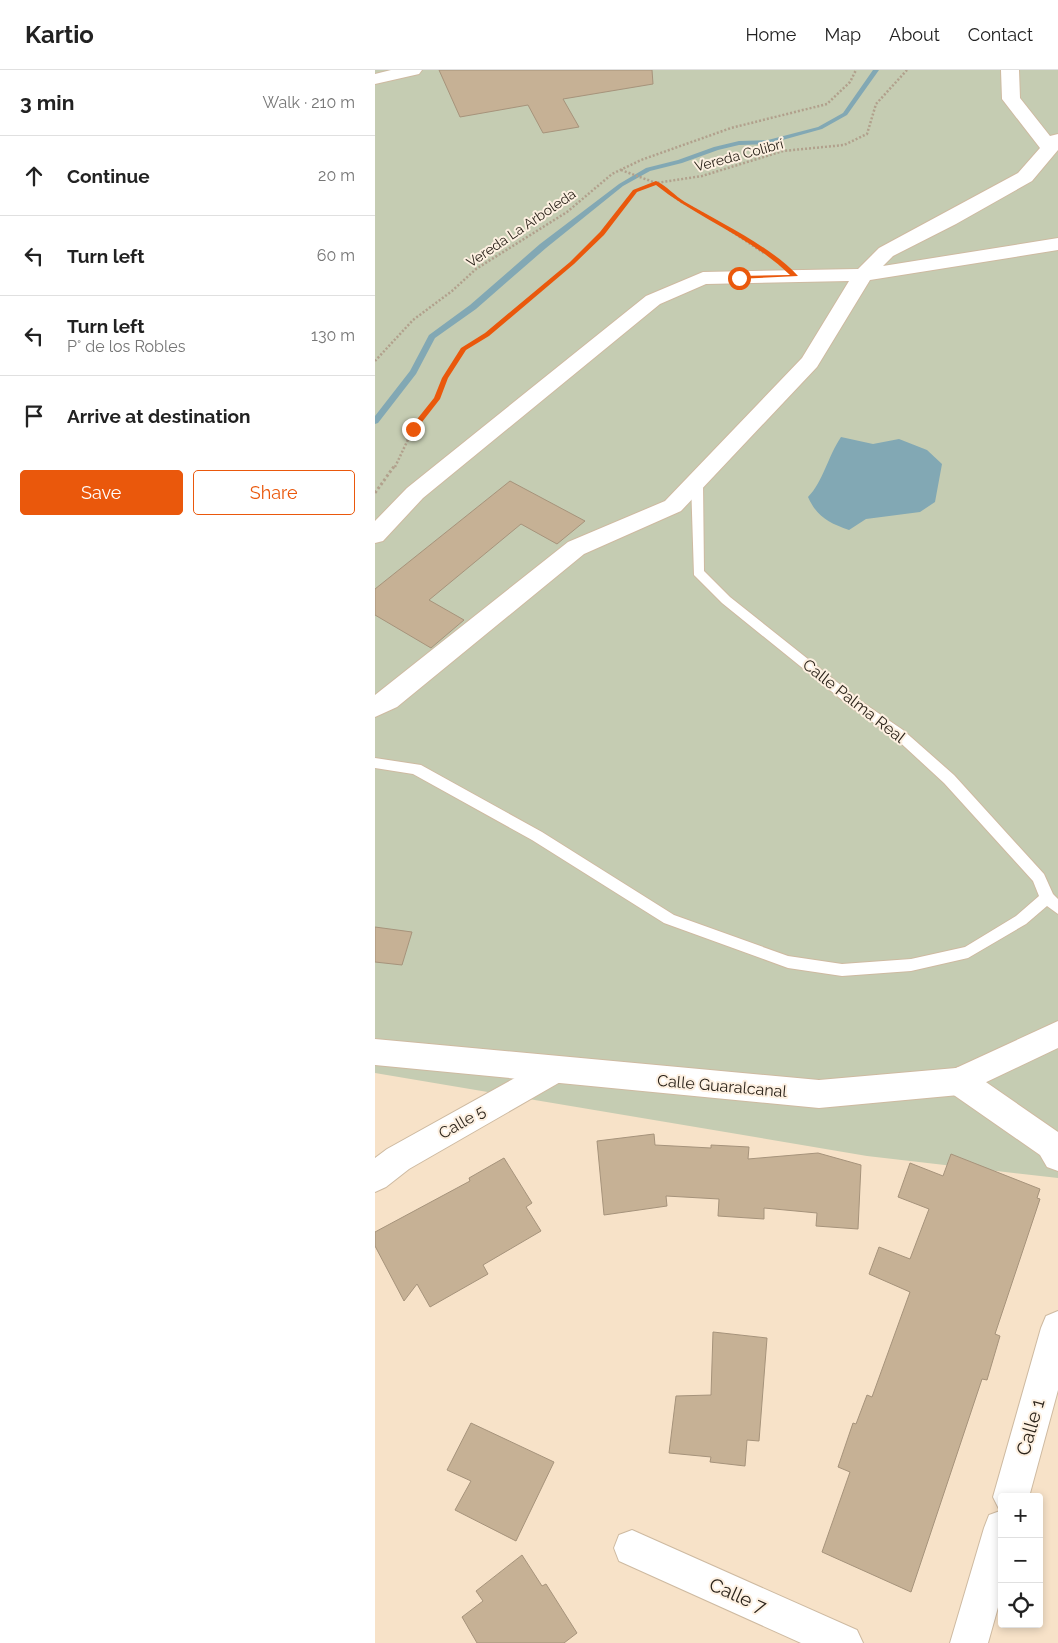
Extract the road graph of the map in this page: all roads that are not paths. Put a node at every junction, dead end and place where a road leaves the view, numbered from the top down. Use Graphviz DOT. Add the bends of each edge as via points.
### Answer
graph roads {
  1 [pos="413,70"];
  2 [pos="1010,70"];
  3 [pos="380,75"];
  4 [pos="1054,143"];
  5 [pos="1058,244"];
  6 [pos="863,275"];
  7 [pos="697,482"];
  8 [pos="375,534"];
  9 [pos="375,708"];
  10 [pos="375,763"];
  11 [pos="1047,898"];
  12 [pos="1058,908"];
  13 [pos="1058,1034"];
  14 [pos="375,1052"];
  15 [pos="551,1071"];
  16 [pos="959,1082"];
  17 [pos="1058,1157"];
  18 [pos="375,1177"];
  19 [pos="1058,1328"];
  20 [pos="1012,1493"];
  21 [pos="999,1538"];
  22 [pos="632,1548"];
  23 [pos="845,1643"];
  24 [pos="969,1643"];
  1 -- 3 [label="street"];
  2 -- 4 [label="street" via="1011,99"];
  4 -- 6 [label="street" via="1025,177 886,252"];
  5 -- 6 [label="street"];
  6 -- 7 [label="street" via="810,362"];
  6 -- 8 [label="street" via="703,278 653,300 415,493"];
  7 -- 9 [label="street" via="673,506 577,548"];
  7 -- 11 [label="lane, Calle Palma Real" via="698,572 726,600 857,705 898,733 949,778 1039,878"];
  10 -- 11 [label="lane" via="416,769 537,836 669,919 788,962 842,970 911,965 968,952 1021,920"];
  11 -- 12 [label="lane, Calle Palma Real"];
  13 -- 16 [label="street, Calle Guaralcanal"];
  14 -- 15 [label="street, Calle Guaralcanal"];
  15 -- 16 [label="street, Calle Guaralcanal" via="819,1094"];
  15 -- 18 [label="street, Calle 5" via="398,1159"];
  16 -- 17 [label="street" via="1051,1145"];
  19 -- 20 [label="street, Calle 1"];
  21 -- 24 [label="street"];
  22 -- 23 [label="street, Calle 7"];
}
